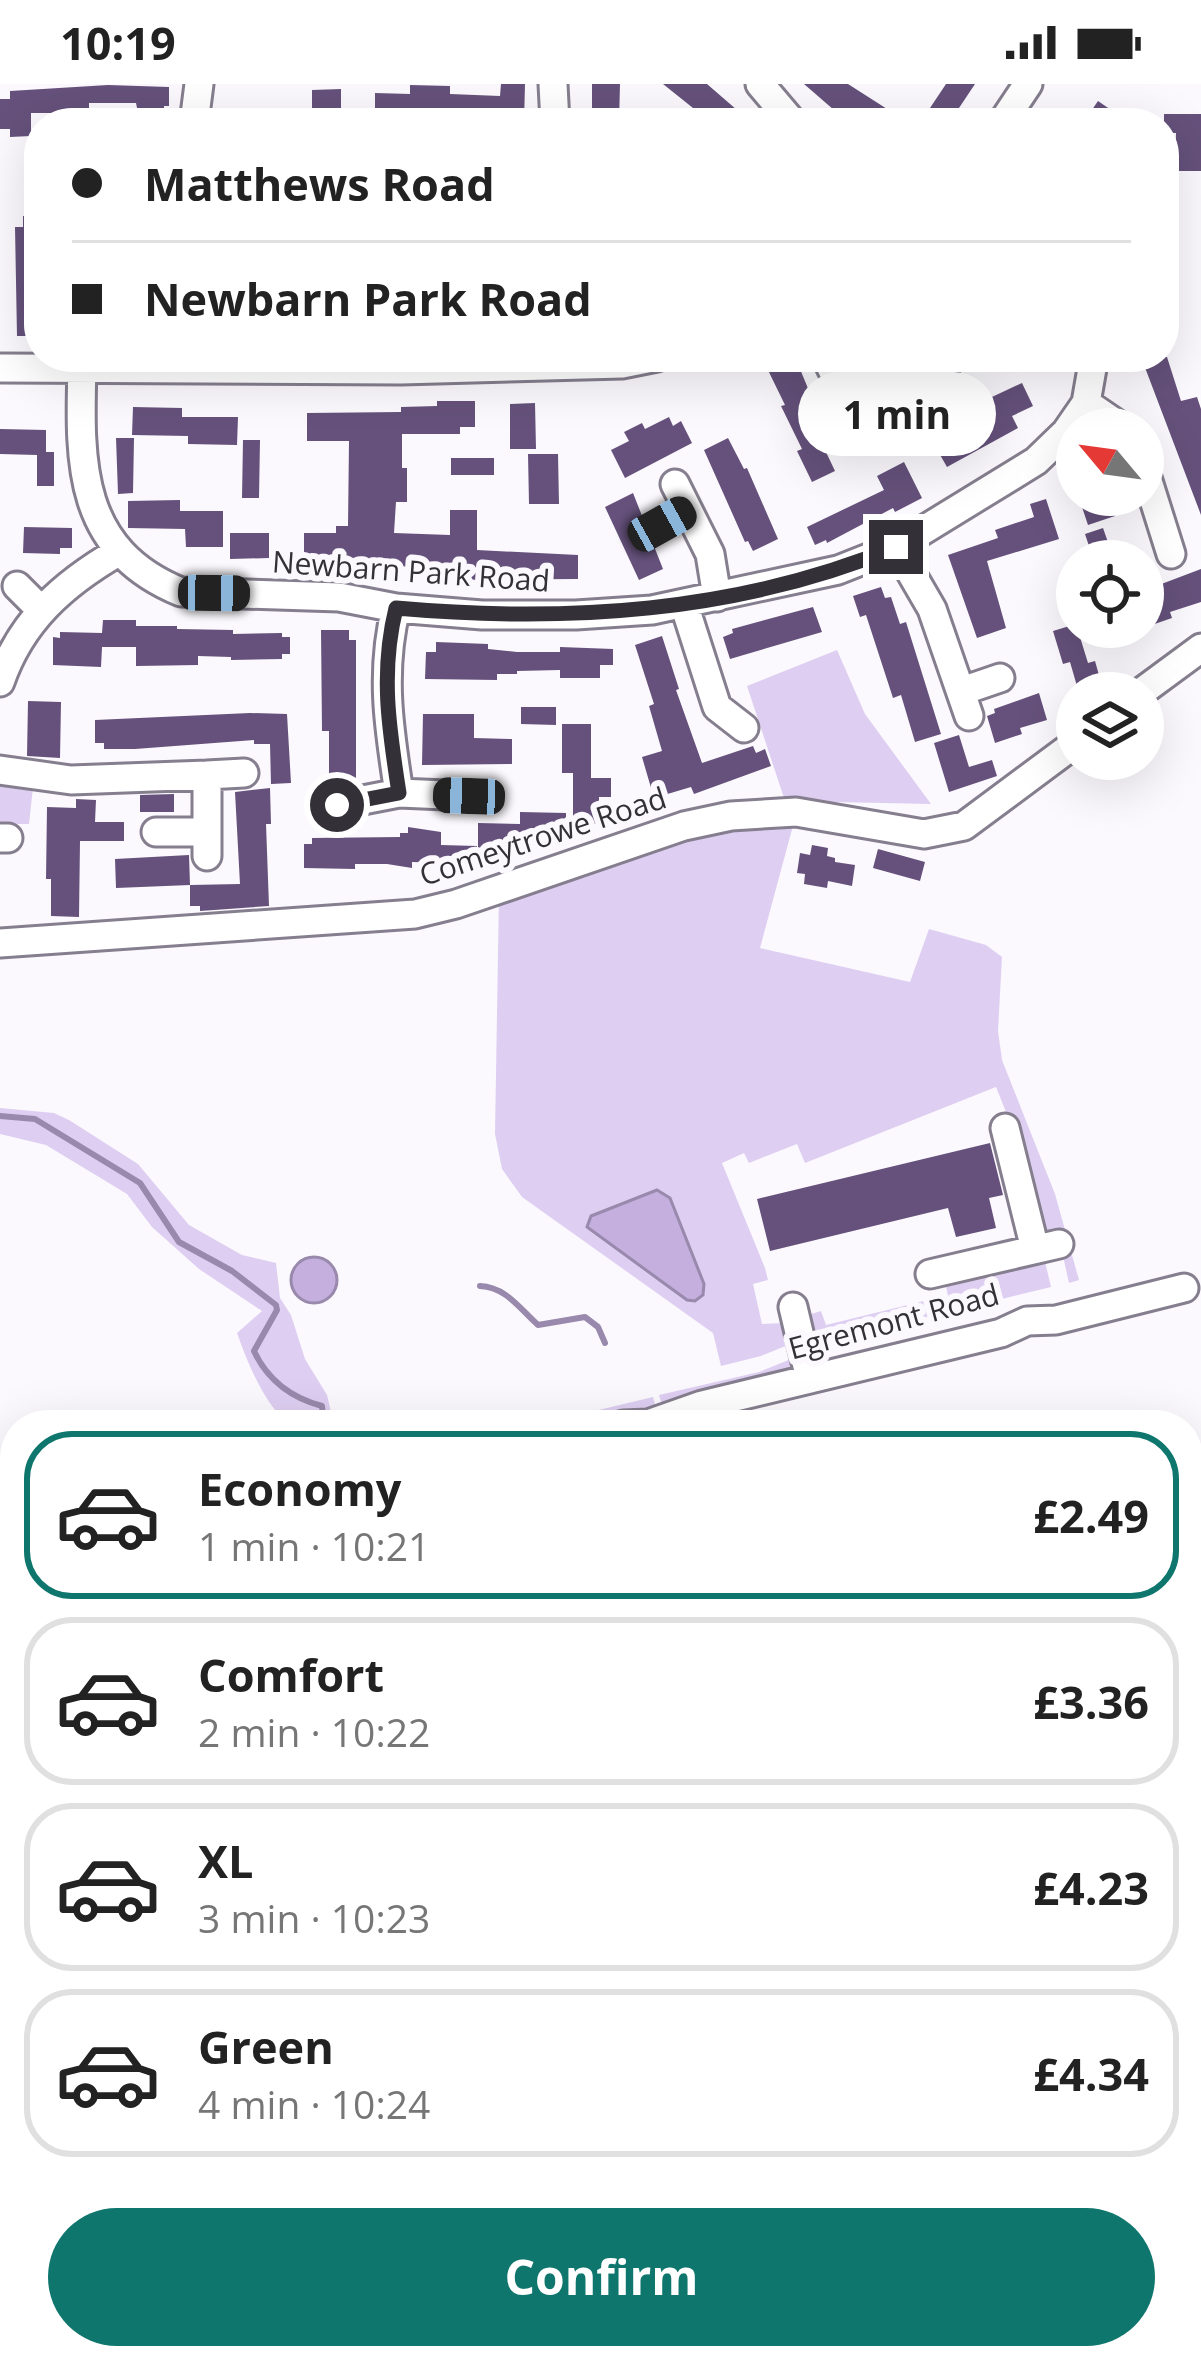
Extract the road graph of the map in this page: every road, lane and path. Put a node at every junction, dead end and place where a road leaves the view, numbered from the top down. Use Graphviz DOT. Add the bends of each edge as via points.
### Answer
graph roads {
  1 [pos="760,84"];
  2 [pos="781,108"];
  3 [pos="82,372"];
  4 [pos="833,372"];
  5 [pos="1091,372"];
  6 [pos="841,388"];
  7 [pos="1086,403"];
  8 [pos="1093,408"];
  9 [pos="675,484"];
  10 [pos="688,510"];
  11 [pos="1148,516"];
  12 [pos="662,524"];
  13 [pos="896,547"];
  14 [pos="118,552"];
  15 [pos="1171,554"];
  16 [pos="17,586"];
  17 [pos="717,597"];
  18 [pos="684,604"];
  19 [pos="396,608"];
  20 [pos="40,610"];
  21 [pos="1201,648"];
  22 [pos="1164,675"];
  23 [pos="1000,679"];
  24 [pos="0,682"];
  25 [pos="744,728"];
  26 [pos="1056,758"];
  27 [pos="0,770"];
  28 [pos="244,773"];
  29 [pos="207,775"];
  30 [pos="399,793"];
  31 [pos="469,796"];
  32 [pos="337,805"];
  33 [pos="156,832"];
  34 [pos="0,943"];
  35 [pos="1005,1128"];
  36 [pos="930,1274"];
  37 [pos="1184,1288"];
  38 [pos="793,1307"];
  39 [pos="810,1379"];
  40 [pos="688,1410"];
  1 -- 2 [label="street"];
  3 -- 14 [label="street, Newbarn Park Road" via="88,498"];
  4 -- 6 [label="street"];
  5 -- 7 [label="street, Newbarn Park Road"];
  7 -- 8 [label="street"];
  7 -- 13 [label="street, Newbarn Park Road" via="1036,460"];
  9 -- 10 [label="street"];
  10 -- 12 [label="street"];
  10 -- 17 [label="street" via="710,554"];
  11 -- 15 [label="street" via="1149,530"];
  13 -- 17 [label="street, Newbarn Park Road" via="838,570"];
  13 -- 23 [label="street" via="932,609 966,704"];
  14 -- 19 [label="street, Newbarn Park Road" via="181,592 339,597"];
  14 -- 20 [label="street"];
  16 -- 20 [label="street"];
  17 -- 18 [label="street, Newbarn Park Road"];
  18 -- 19 [label="street, Newbarn Park Road" via="577,616"];
  18 -- 25 [label="street" via="717,707"];
  19 -- 30 [label="street" via="384,681"];
  20 -- 24 [label="street"];
  21 -- 22 [label="street"];
  26 -- 34 [label="street, Comeytrowe Road" via="964,826 924,834 796,812 731,816 416,914"];
  27 -- 29 [label="street" via="70,780"];
  28 -- 29 [label="street"];
  29 -- 33 [label="street" via="207,844"];
  30 -- 31 [label="street"];
  30 -- 32 [label="street"];
  35 -- 36 [label="street" via="1047,1247"];
  37 -- 39 [label="street, Egremont Road"];
  38 -- 39 [label="street"];
  39 -- 40 [label="street, Egremont Road"];
}
